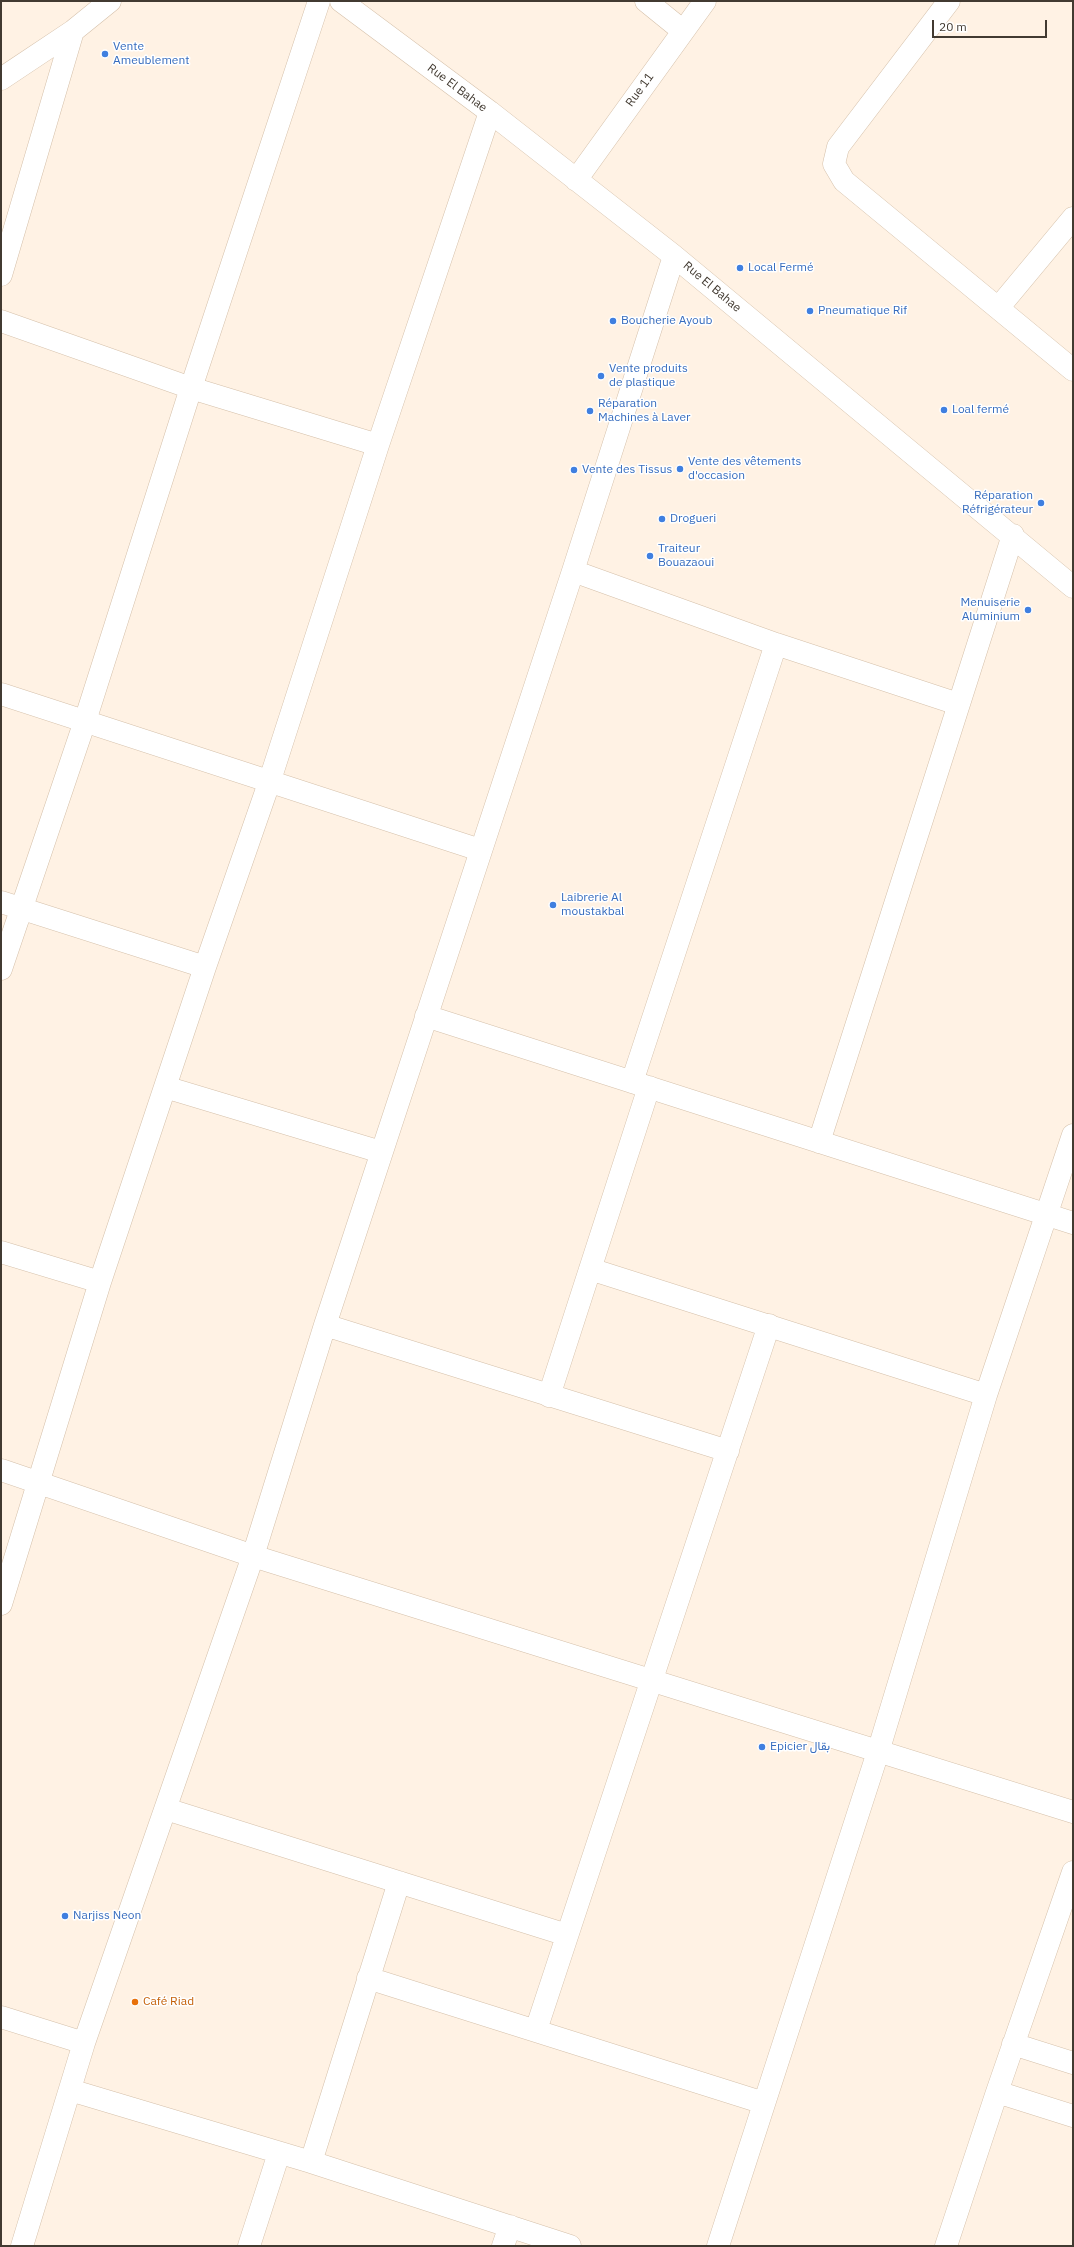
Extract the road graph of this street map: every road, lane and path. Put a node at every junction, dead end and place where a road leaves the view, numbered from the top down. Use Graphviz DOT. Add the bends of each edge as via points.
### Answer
graph roads {
  1 [pos="110,1"];
  2 [pos="319,1"];
  3 [pos="341,1"];
  4 [pos="646,1"];
  5 [pos="706,1"];
  6 [pos="949,1"];
  7 [pos="73,31"];
  8 [pos="683,31"];
  9 [pos="1,79"];
  10 [pos="490,112"];
  11 [pos="576,180"];
  12 [pos="1073,218"];
  13 [pos="674,256"];
  14 [pos="1,275"];
  15 [pos="999,307"];
  16 [pos="1,321"];
  17 [pos="1073,370"];
  18 [pos="191,388"];
  19 [pos="378,445"];
  20 [pos="1013,535"];
  21 [pos="573,571"];
  22 [pos="1073,587"];
  23 [pos="776,644"];
  24 [pos="1,694"];
  25 [pos="958,704"];
  26 [pos="85,721"];
  27 [pos="269,783"];
  28 [pos="480,850"];
  29 [pos="11,905"];
  30 [pos="205,967"];
  31 [pos="1,969"];
  32 [pos="426,1016"];
  33 [pos="641,1084"];
  34 [pos="165,1086"];
  35 [pos="1073,1135"];
  36 [pos="819,1142"];
  37 [pos="382,1152"];
  38 [pos="1047,1215"];
  39 [pos="1073,1223"];
  40 [pos="1,1252"];
  41 [pos="590,1269"];
  42 [pos="100,1282"];
  43 [pos="325,1325"];
  44 [pos="769,1325"];
  45 [pos="986,1395"];
  46 [pos="549,1396"];
  47 [pos="728,1451"];
  48 [pos="1,1470"];
  49 [pos="38,1482"];
  50 [pos="253,1556"];
  51 [pos="1,1604"];
  52 [pos="652,1680"];
  53 [pos="878,1752"];
  54 [pos="166,1809"];
  55 [pos="1073,1812"];
  56 [pos="1073,1872"];
  57 [pos="399,1882"];
  58 [pos="567,1935"];
  59 [pos="368,1978"];
  60 [pos="1,2016"];
  61 [pos="536,2030"];
  62 [pos="84,2043"];
  63 [pos="1013,2044"];
  64 [pos="1073,2063"];
  65 [pos="70,2090"];
  66 [pos="997,2092"];
  67 [pos="764,2103"];
  68 [pos="1073,2116"];
  69 [pos="279,2153"];
  70 [pos="311,2162"];
  71 [pos="507,2236"];
  72 [pos="22,2246"];
  73 [pos="249,2246"];
  74 [pos="570,2246"];
  75 [pos="718,2246"];
  76 [pos="946,2246"];
  1 -- 7 [label="street"];
  2 -- 18 [label="street"];
  3 -- 10 [label="street, Rue El Bahae"];
  4 -- 8 [label="street"];
  5 -- 8 [label="street, Rue 11"];
  6 -- 15 [label="street" via="838,147 834,164 844,181"];
  7 -- 9 [label="street"];
  7 -- 14 [label="street"];
  8 -- 11 [label="street, Rue 11"];
  10 -- 11 [label="street, Rue El Bahae"];
  10 -- 19 [label="street"];
  11 -- 13 [label="street, Rue El Bahae"];
  12 -- 15 [label="street"];
  13 -- 20 [label="street, Rue El Bahae"];
  13 -- 21 [label="street"];
  15 -- 17 [label="street"];
  16 -- 18 [label="street"];
  18 -- 19 [label="street"];
  18 -- 26 [label="street"];
  19 -- 27 [label="street"];
  20 -- 22 [label="street, Rue El Bahae"];
  20 -- 25 [label="street"];
  21 -- 23 [label="street"];
  21 -- 28 [label="street"];
  23 -- 25 [label="street"];
  23 -- 33 [label="street"];
  24 -- 26 [label="street"];
  25 -- 36 [label="street"];
  26 -- 27 [label="street"];
  26 -- 29 [label="street"];
  27 -- 28 [label="street"];
  27 -- 30 [label="street"];
  28 -- 32 [label="street"];
  29 -- 30 [label="street"];
  29 -- 31 [label="street"];
  30 -- 34 [label="street"];
  32 -- 33 [label="street"];
  32 -- 37 [label="street"];
  33 -- 36 [label="street"];
  33 -- 41 [label="street"];
  34 -- 37 [label="street"];
  34 -- 42 [label="street"];
  35 -- 38 [label="street"];
  36 -- 38 [label="street"];
  37 -- 43 [label="street"];
  38 -- 39 [label="street"];
  38 -- 45 [label="street"];
  40 -- 42 [label="street"];
  41 -- 44 [label="street"];
  41 -- 46 [label="street"];
  42 -- 49 [label="street"];
  43 -- 46 [label="street"];
  43 -- 50 [label="street"];
  44 -- 45 [label="street"];
  44 -- 47 [label="street"];
  45 -- 53 [label="street"];
  46 -- 47 [label="street"];
  47 -- 52 [label="street"];
  48 -- 49 [label="street"];
  49 -- 50 [label="street"];
  49 -- 51 [label="street"];
  50 -- 52 [label="street"];
  50 -- 54 [label="street"];
  52 -- 53 [label="street"];
  52 -- 58 [label="street"];
  53 -- 55 [label="street"];
  53 -- 67 [label="street"];
  54 -- 57 [label="street"];
  54 -- 62 [label="street"];
  56 -- 63 [label="street"];
  57 -- 58 [label="street"];
  57 -- 59 [label="street"];
  58 -- 61 [label="street"];
  59 -- 61 [label="street"];
  59 -- 70 [label="street"];
  60 -- 62 [label="street"];
  61 -- 67 [label="street"];
  62 -- 65 [label="street"];
  63 -- 64 [label="street"];
  63 -- 66 [label="street"];
  65 -- 69 [label="street"];
  65 -- 72 [label="street"];
  66 -- 68 [label="street"];
  66 -- 76 [label="street"];
  67 -- 75 [label="street"];
  69 -- 70 [label="street"];
  69 -- 73 [label="street"];
  70 -- 71 [label="street"];
  71 -- 74 [label="street"];
}
